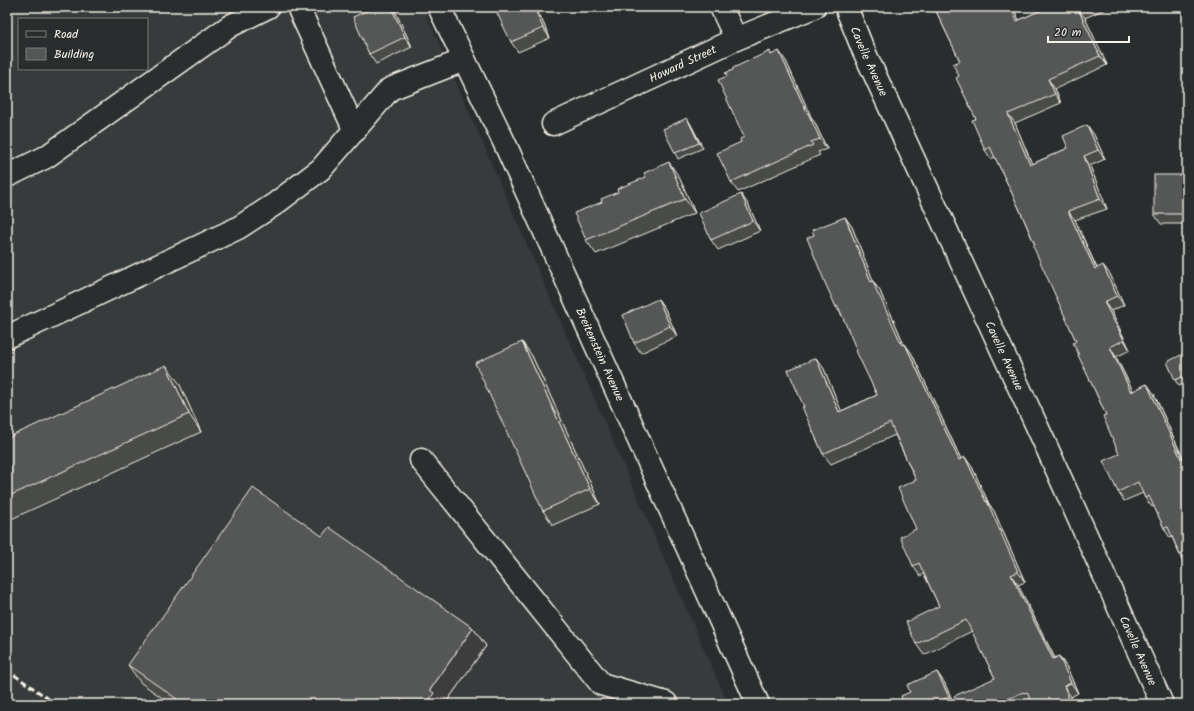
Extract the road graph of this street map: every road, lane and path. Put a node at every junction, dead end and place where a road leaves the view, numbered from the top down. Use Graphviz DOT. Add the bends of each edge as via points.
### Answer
graph roads {
  1 [pos="268,7"];
  2 [pos="298,7"];
  3 [pos="439,7"];
  4 [pos="721,7"];
  5 [pos="814,7"];
  6 [pos="846,7"];
  7 [pos="736,39"];
  8 [pos="464,60"];
  9 [pos="553,124"];
  10 [pos="355,130"];
  11 [pos="7,176"];
  12 [pos="7,337"];
  13 [pos="421,460"];
  14 [pos="666,704"];
  15 [pos="758,704"];
  16 [pos="1162,704"];
  1 -- 11 [label="street" via="230,26 46,157"];
  2 -- 10 [label="street"];
  3 -- 8 [label="street, Breitenstein Avenue"];
  4 -- 7 [label="street"];
  5 -- 7 [label="street, Howard Street"];
  6 -- 16 [label="street, Cavelle Avenue"];
  7 -- 9 [label="street, Howard Street"];
  8 -- 10 [label="street" via="390,89"];
  8 -- 15 [label="street, Breitenstein Avenue" via="508,151"];
  10 -- 12 [label="street" via="321,169 238,228"];
  13 -- 14 [label="street" via="601,684"];
}
